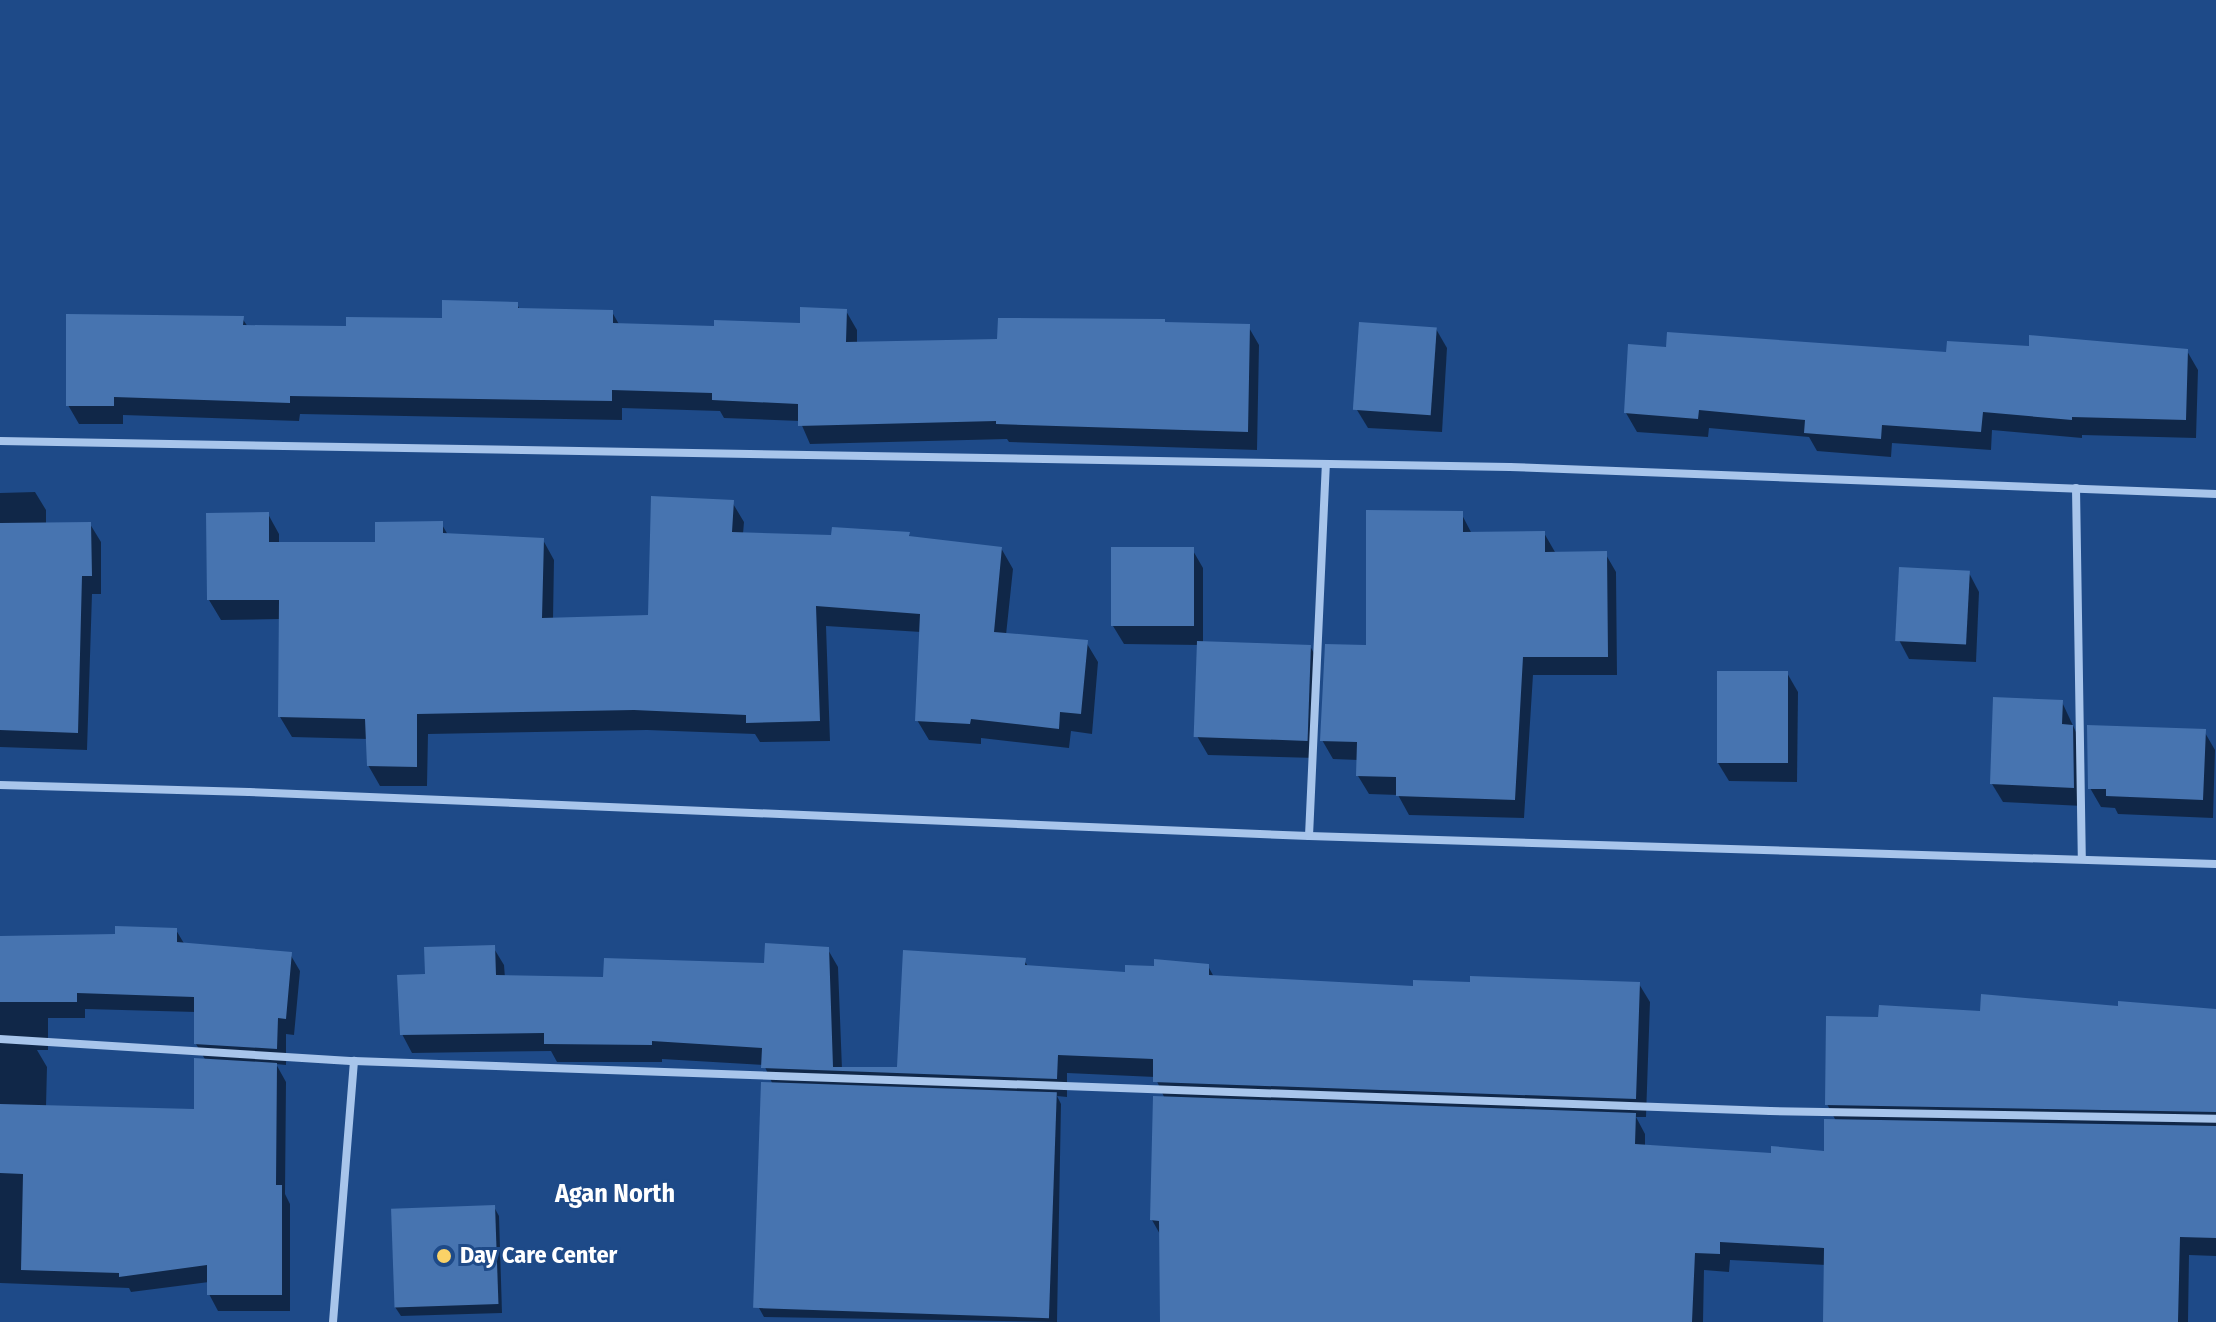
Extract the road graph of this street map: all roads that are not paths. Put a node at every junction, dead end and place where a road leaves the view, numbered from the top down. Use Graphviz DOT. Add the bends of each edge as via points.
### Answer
graph roads {
  1 [pos="0,441"];
  2 [pos="1326,465"];
  3 [pos="2076,488"];
  4 [pos="2216,494"];
  5 [pos="0,785"];
  6 [pos="1309,836"];
  7 [pos="2082,859"];
  8 [pos="2216,864"];
  9 [pos="0,1039"];
  10 [pos="354,1061"];
  11 [pos="2216,1119"];
  12 [pos="333,1322"];
  1 -- 2 [label="street"];
  2 -- 3 [label="street"];
  2 -- 6 [label="street"];
  3 -- 4 [label="street"];
  3 -- 7 [label="street"];
  5 -- 6 [label="street"];
  6 -- 7 [label="street"];
  7 -- 8 [label="street"];
  9 -- 10 [label="street"];
  10 -- 11 [label="street" via="1770,1111"];
  10 -- 12 [label="street"];
}
